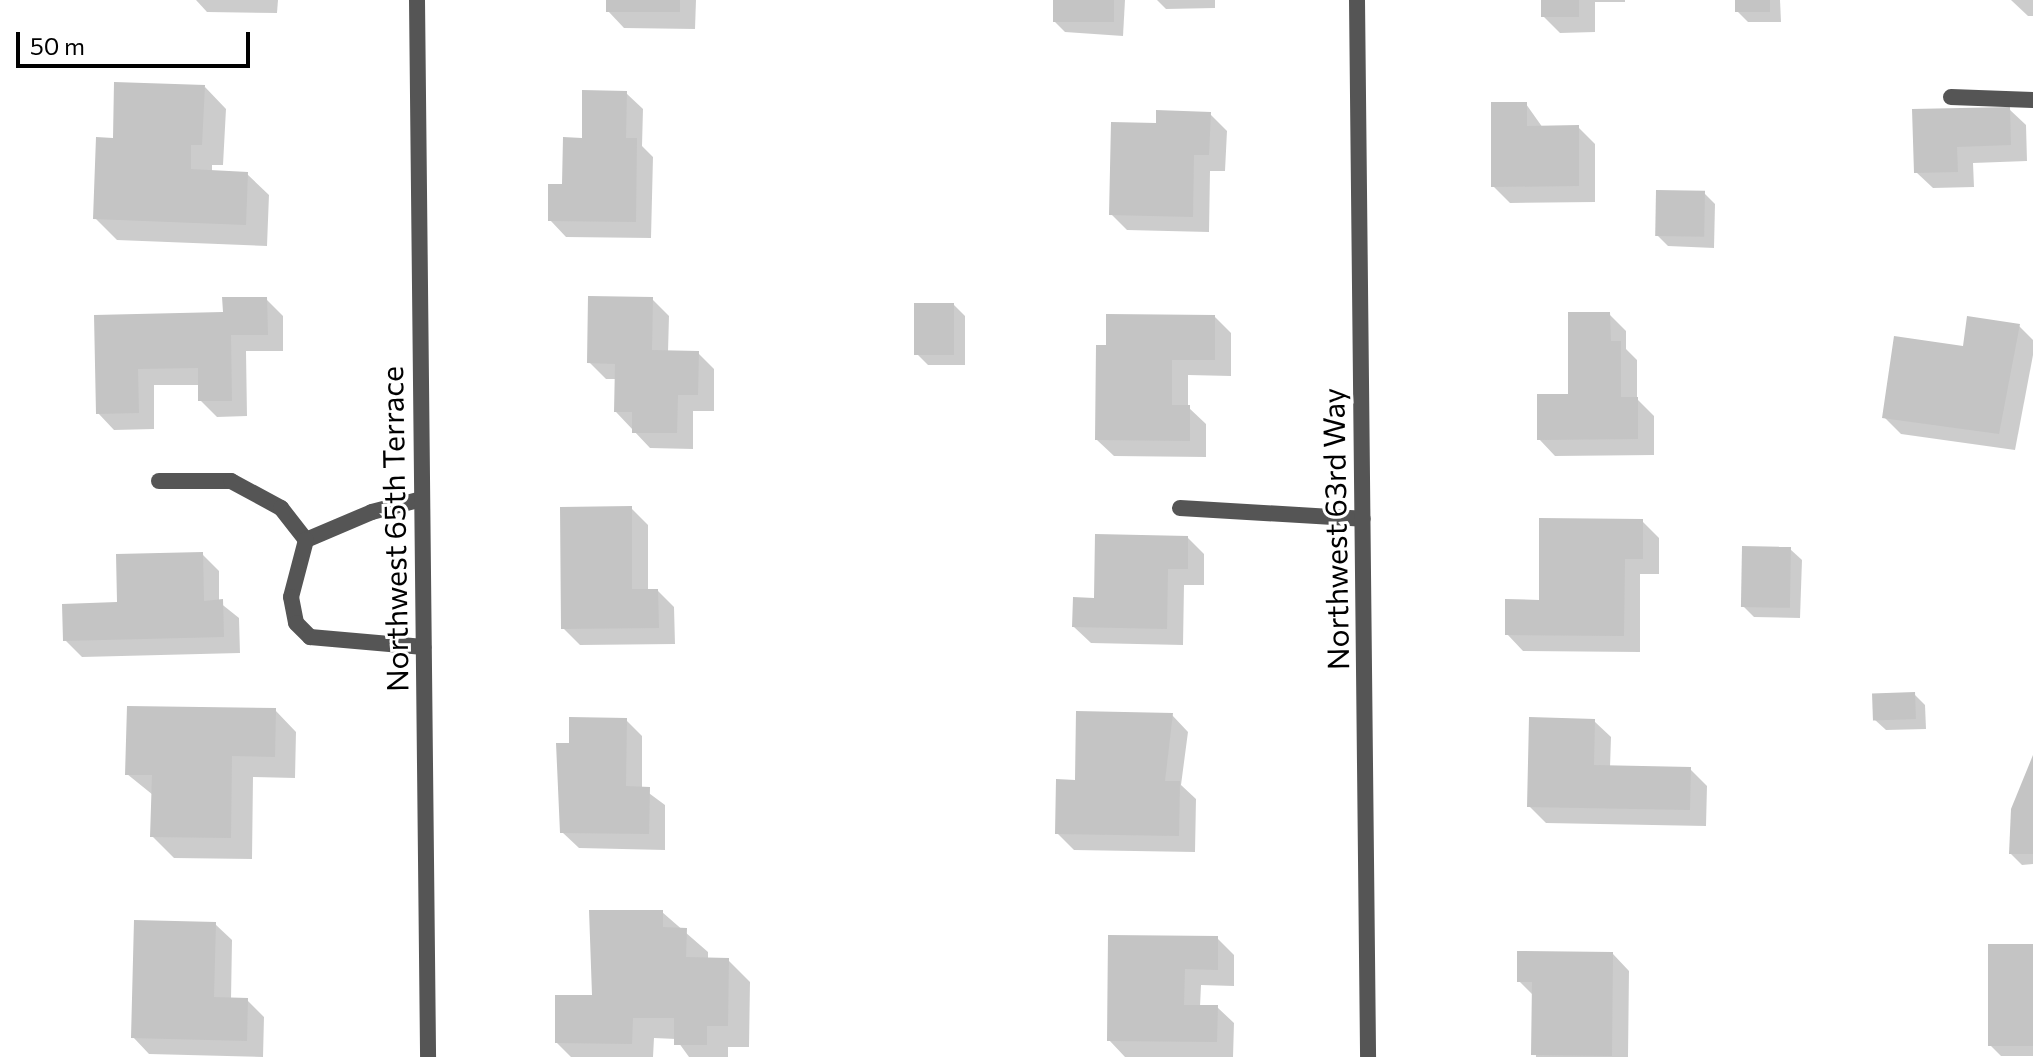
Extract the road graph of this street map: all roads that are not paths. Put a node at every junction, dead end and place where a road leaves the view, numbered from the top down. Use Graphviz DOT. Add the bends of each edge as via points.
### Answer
graph roads {
  1 [pos="417,0"];
  2 [pos="1357,0"];
  3 [pos="1951,97"];
  4 [pos="2033,100"];
  5 [pos="159,481"];
  6 [pos="422,499"];
  7 [pos="1180,508"];
  8 [pos="1363,519"];
  9 [pos="306,540"];
  10 [pos="424,647"];
  11 [pos="428,1057"];
  12 [pos="1368,1057"];
  1 -- 6 [label="street, Northwest 65th Terrace"];
  2 -- 8 [label="street, Northwest 63rd Way"];
  3 -- 4 [label="street"];
  5 -- 9 [label="street" via="231,481 281,508"];
  6 -- 9 [label="street" via="372,512"];
  6 -- 10 [label="street, Northwest 65th Terrace"];
  7 -- 8 [label="street"];
  8 -- 12 [label="street, Northwest 63rd Way"];
  9 -- 10 [label="street" via="291,597 296,623 310,637"];
  10 -- 11 [label="street, Northwest 65th Terrace"];
}
